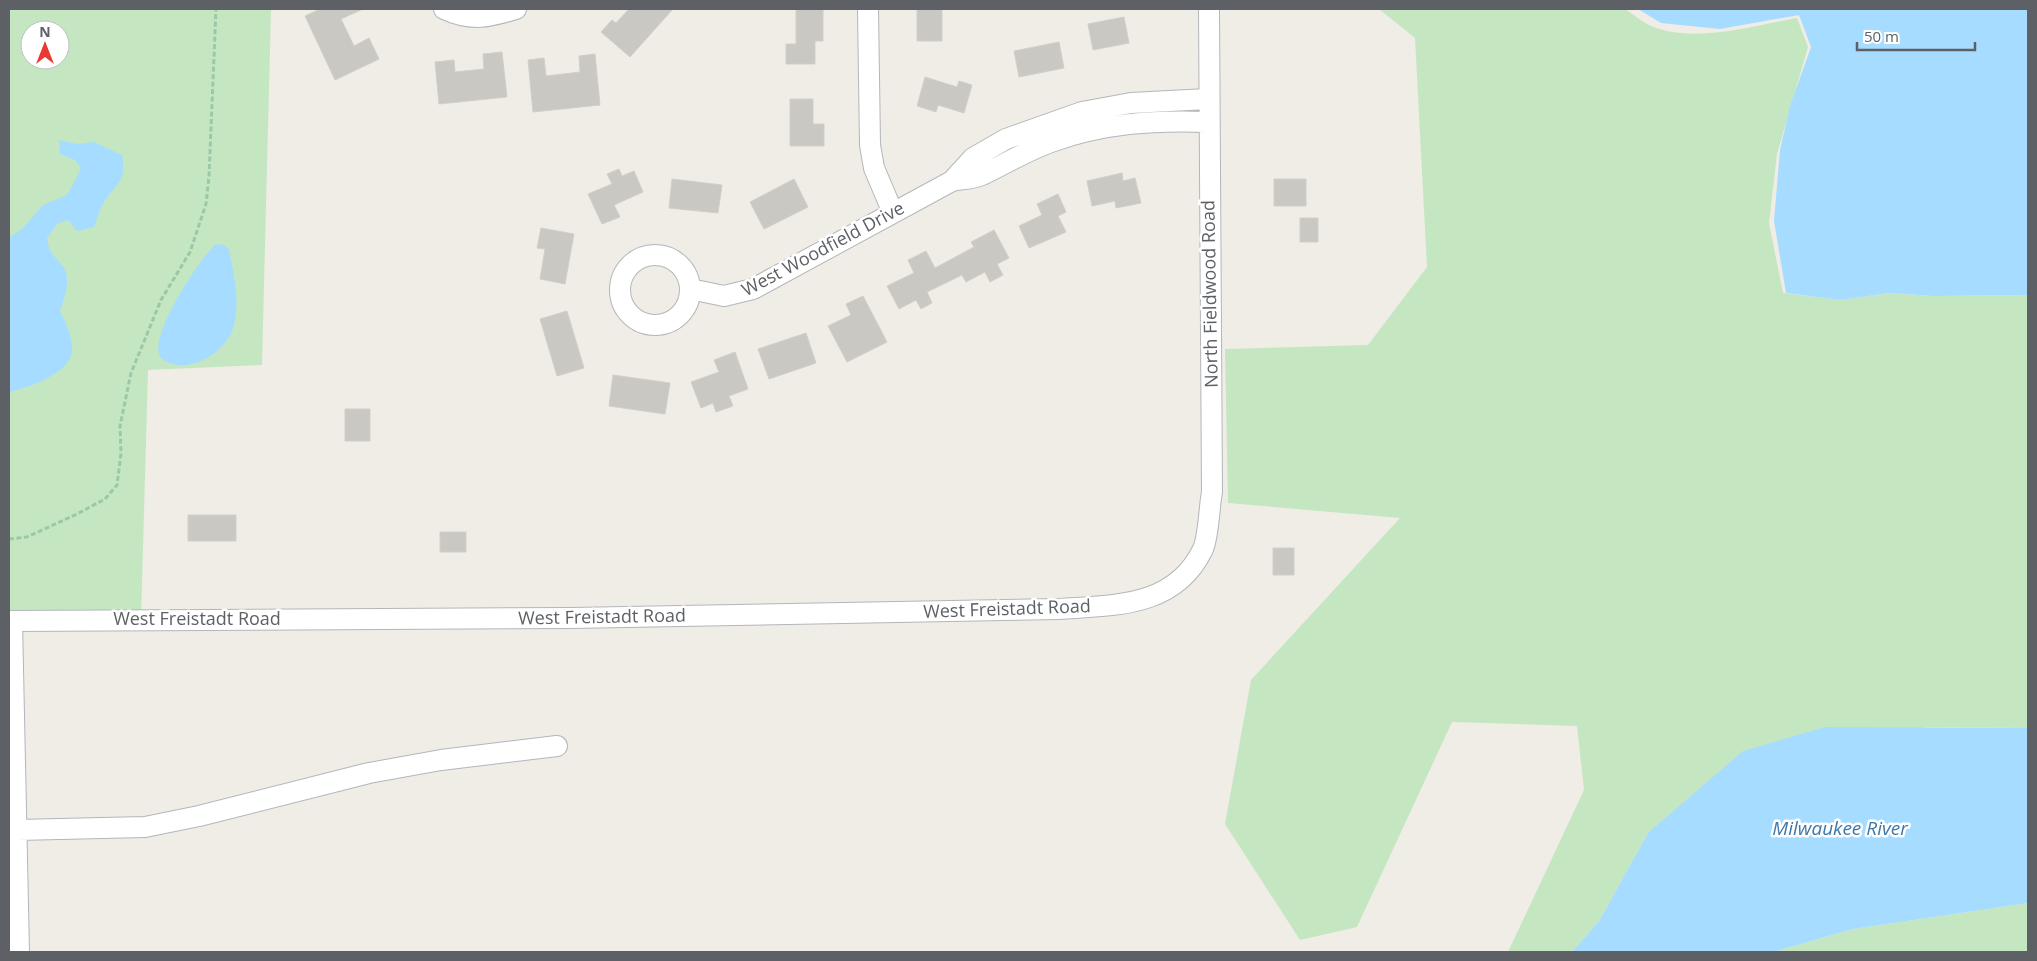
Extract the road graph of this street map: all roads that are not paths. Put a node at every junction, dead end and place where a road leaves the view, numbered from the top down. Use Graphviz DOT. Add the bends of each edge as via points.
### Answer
graph roads {
  1 [pos="444,9"];
  2 [pos="516,9"];
  3 [pos="868,9"];
  4 [pos="1208,9"];
  5 [pos="1208,99"];
  6 [pos="1132,112"];
  7 [pos="1208,122"];
  8 [pos="893,213"];
  9 [pos="690,289"];
  10 [pos="1185,573"];
  11 [pos="11,621"];
  12 [pos="557,746"];
  13 [pos="17,830"];
  14 [pos="19,952"];
  1 -- 2 [label="street" via="485,18"];
  3 -- 8 [label="street" via="870,145 877,175"];
  4 -- 5 [label="street, North Fieldwood Road"];
  5 -- 6 [label="street, West Woodfield Drive"];
  5 -- 7 [label="street, North Fieldwood Road"];
  6 -- 7 [label="street, West Woodfield Drive"];
  6 -- 8 [label="street, West Woodfield Drive" via="1082,112 1046,133 1006,139 973,158 952,181"];
  7 -- 10 [label="street, North Fieldwood Road" via="1212,492 1203,548"];
  8 -- 9 [label="street, West Woodfield Drive" via="753,289 724,296"];
  10 -- 11 [label="street, West Freistadt Road" via="1161,593 1129,604 1059,609 572,618"];
  11 -- 13 [label="street"];
  12 -- 13 [label="street" via="441,760 369,773 145,827"];
  13 -- 14 [label="street"];
}
